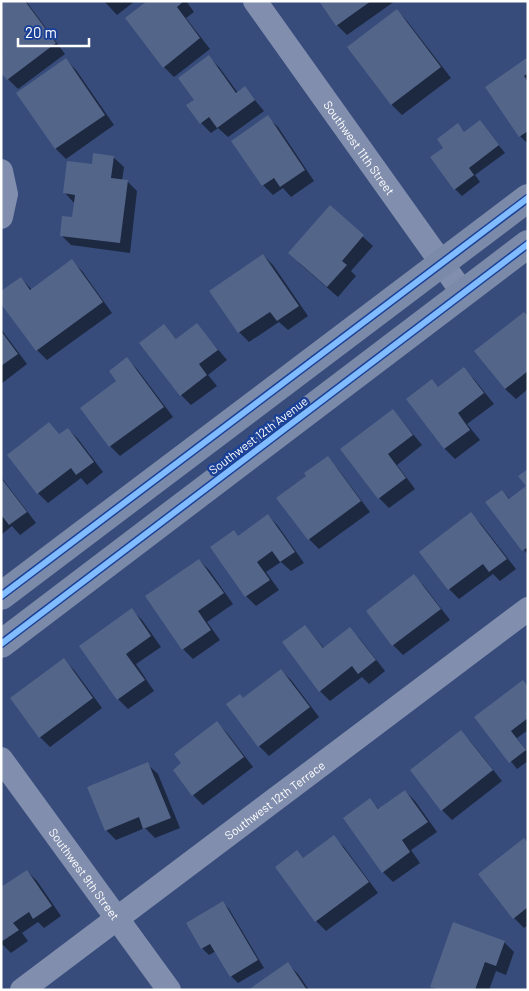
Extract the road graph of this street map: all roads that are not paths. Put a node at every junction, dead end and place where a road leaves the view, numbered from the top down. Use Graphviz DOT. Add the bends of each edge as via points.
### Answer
graph roads {
  1 [pos="255,1"];
  2 [pos="1,171"];
  3 [pos="528,198"];
  4 [pos="4,205"];
  5 [pos="528,244"];
  6 [pos="442,263"];
  7 [pos="463,293"];
  8 [pos="1,596"];
  9 [pos="528,608"];
  10 [pos="1,644"];
  11 [pos="1,759"];
  12 [pos="117,918"];
  13 [pos="22,990"];
  14 [pos="169,990"];
  1 -- 6 [label="street, Southwest 11th Street"];
  2 -- 4 [label="street"];
  3 -- 6 [label="street"];
  5 -- 7 [label="street, Southwest 12th Avenue"];
  6 -- 7 [label="street, Southwest 11th Street"];
  6 -- 8 [label="street"];
  7 -- 10 [label="street, Southwest 12th Avenue"];
  9 -- 12 [label="street, Southwest 12th Terrace"];
  11 -- 12 [label="street, Southwest 9th Street"];
  12 -- 13 [label="street, Southwest 12th Terrace"];
  12 -- 14 [label="street, Southwest 9th Street"];
}
